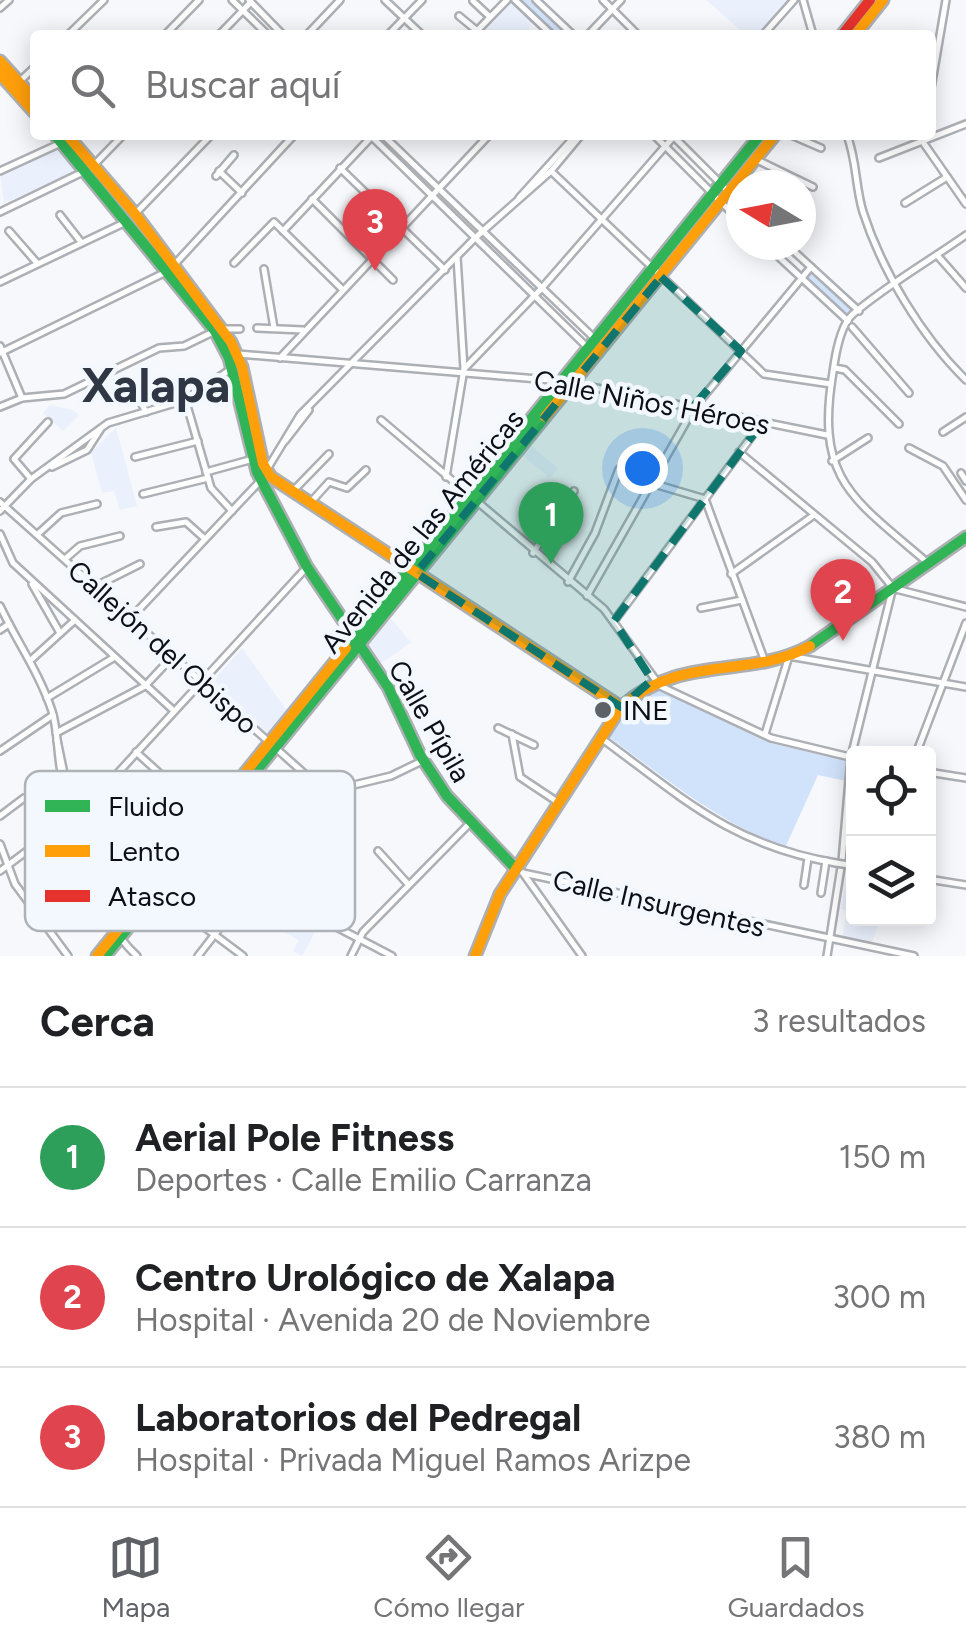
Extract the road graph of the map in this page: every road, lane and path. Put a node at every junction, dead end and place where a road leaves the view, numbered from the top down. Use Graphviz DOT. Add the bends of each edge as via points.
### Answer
graph roads {
  1 [pos="10,0"];
  2 [pos="104,0"];
  3 [pos="199,0"];
  4 [pos="232,0"];
  5 [pos="340,0"];
  6 [pos="385,0"];
  7 [pos="422,0"];
  8 [pos="506,0"];
  9 [pos="515,0"];
  10 [pos="536,0"];
  11 [pos="603,0"];
  12 [pos="621,0"];
  13 [pos="794,0"];
  14 [pos="803,0"];
  15 [pos="870,0"];
  16 [pos="883,0"];
  17 [pos="946,0"];
  18 [pos="251,1"];
  19 [pos="473,1"];
  20 [pos="0,8"];
  21 [pos="612,9"];
  22 [pos="242,11"];
  23 [pos="459,16"];
  24 [pos="490,17"];
  25 [pos="404,18"];
  26 [pos="73,30"];
  27 [pos="171,30"];
  28 [pos="225,30"];
  29 [pos="263,30"];
  30 [pos="279,30"];
  31 [pos="311,30"];
  32 [pos="393,30"];
  33 [pos="417,30"];
  34 [pos="472,30"];
  35 [pos="478,30"];
  36 [pos="547,30"];
  37 [pos="567,30"];
  38 [pos="593,30"];
  39 [pos="633,30"];
  40 [pos="768,30"];
  41 [pos="812,30"];
  42 [pos="846,30"];
  43 [pos="859,30"];
  44 [pos="936,59"];
  45 [pos="0,61"];
  46 [pos="30,72"];
  47 [pos="0,74"];
  48 [pos="16,86"];
  49 [pos="0,94"];
  50 [pos="30,96"];
  51 [pos="30,106"];
  52 [pos="966,124"];
  53 [pos="936,133"];
  54 [pos="58,140"];
  55 [pos="67,140"];
  56 [pos="118,140"];
  57 [pos="205,140"];
  58 [pos="290,140"];
  59 [pos="367,140"];
  60 [pos="377,140"];
  61 [pos="388,140"];
  62 [pos="484,140"];
  63 [pos="573,140"];
  64 [pos="574,140"];
  65 [pos="659,140"];
  66 [pos="670,140"];
  67 [pos="677,140"];
  68 [pos="756,140"];
  69 [pos="771,140"];
  70 [pos="803,140"];
  71 [pos="849,140"];
  72 [pos="915,140"];
  73 [pos="923,140"];
  74 [pos="666,146"];
  75 [pos="821,148"];
  76 [pos="234,155"];
  77 [pos="880,158"];
  78 [pos="755,160"];
  79 [pos="91,168"];
  80 [pos="340,168"];
  81 [pos="776,170"];
  82 [pos="0,171"];
  83 [pos="552,171"];
  84 [pos="947,177"];
  85 [pos="438,188"];
  86 [pos="720,192"];
  87 [pos="242,193"];
  88 [pos="431,195"];
  89 [pos="726,195"];
  90 [pos="312,199"];
  91 [pos="517,200"];
  92 [pos="726,201"];
  93 [pos="904,204"];
  94 [pos="966,204"];
  95 [pos="0,212"];
  96 [pos="60,215"];
  97 [pos="131,217"];
  98 [pos="602,219"];
  99 [pos="401,227"];
  100 [pos="281,228"];
  101 [pos="9,231"];
  102 [pos="483,231"];
  103 [pos="966,235"];
  104 [pos="475,238"];
  105 [pos="81,242"];
  106 [pos="937,255"];
  107 [pos="457,256"];
  108 [pos="371,258"];
  109 [pos="782,260"];
  110 [pos="803,260"];
  111 [pos="38,263"];
  112 [pos="234,263"];
  113 [pos="811,267"];
  114 [pos="171,268"];
  115 [pos="264,268"];
  116 [pos="446,270"];
  117 [pos="658,272"];
  118 [pos="802,278"];
  119 [pos="393,280"];
  120 [pos="0,282"];
  121 [pos="896,283"];
  122 [pos="342,288"];
  123 [pos="966,288"];
  124 [pos="541,289"];
  125 [pos="534,296"];
  126 [pos="859,311"];
  127 [pos="850,324"];
  128 [pos="258,328"];
  129 [pos="274,328"];
  130 [pos="240,329"];
  131 [pos="218,330"];
  132 [pos="303,330"];
  133 [pos="592,343"];
  134 [pos="1,350"];
  135 [pos="741,351"];
  136 [pos="238,354"];
  137 [pos="280,358"];
  138 [pos="357,362"];
  139 [pos="834,367"];
  140 [pos="232,369"];
  141 [pos="464,370"];
  142 [pos="966,380"];
  143 [pos="566,382"];
  144 [pos="831,384"];
  145 [pos="909,393"];
  146 [pos="138,397"];
  147 [pos="22,398"];
  148 [pos="185,400"];
  149 [pos="0,407"];
  150 [pos="694,408"];
  151 [pos="146,412"];
  152 [pos="966,417"];
  153 [pos="381,420"];
  154 [pos="48,422"];
  155 [pos="760,424"];
  156 [pos="899,424"];
  157 [pos="943,432"];
  158 [pos="827,436"];
  159 [pos="868,438"];
  160 [pos="198,441"];
  161 [pos="909,448"];
  162 [pos="739,452"];
  163 [pos="329,454"];
  164 [pos="135,457"];
  165 [pos="254,459"];
  166 [pos="832,461"];
  167 [pos="619,469"];
  168 [pos="366,470"];
  169 [pos="961,474"];
  170 [pos="207,475"];
  171 [pos="264,476"];
  172 [pos="446,477"];
  173 [pos="31,479"];
  174 [pos="966,480"];
  175 [pos="650,483"];
  176 [pos="574,490"];
  177 [pos="292,491"];
  178 [pos="143,494"];
  179 [pos="705,499"];
  180 [pos="472,500"];
  181 [pos="966,500"];
  182 [pos="311,502"];
  183 [pos="97,504"];
  184 [pos="2,506"];
  185 [pos="232,512"];
  186 [pos="815,515"];
  187 [pos="156,526"];
  188 [pos="0,534"];
  189 [pos="38,534"];
  190 [pos="120,536"];
  191 [pos="966,537"];
  192 [pos="205,539"];
  193 [pos="533,554"];
  194 [pos="65,559"];
  195 [pos="928,563"];
  196 [pos="140,564"];
  197 [pos="306,567"];
  198 [pos="412,570"];
  199 [pos="731,574"];
  200 [pos="31,580"];
  201 [pos="568,582"];
  202 [pos="94,586"];
  203 [pos="893,588"];
  204 [pos="587,596"];
  205 [pos="742,600"];
  206 [pos="0,606"];
  207 [pos="966,607"];
  208 [pos="701,608"];
  209 [pos="76,620"];
  210 [pos="129,620"];
  211 [pos="614,622"];
  212 [pos="966,623"];
  213 [pos="8,624"];
  214 [pos="0,630"];
  215 [pos="60,633"];
  216 [pos="355,641"];
  217 [pos="173,656"];
  218 [pos="789,656"];
  219 [pos="114,658"];
  220 [pos="32,659"];
  221 [pos="764,659"];
  222 [pos="870,672"];
  223 [pos="652,680"];
  224 [pos="201,682"];
  225 [pos="944,684"];
  226 [pos="145,686"];
  227 [pos="966,687"];
  228 [pos="47,698"];
  229 [pos="621,706"];
  230 [pos="174,711"];
  231 [pos="53,715"];
  232 [pos="498,728"];
  233 [pos="512,734"];
  234 [pos="764,736"];
  235 [pos="57,737"];
  236 [pos="601,738"];
  237 [pos="272,745"];
  238 [pos="534,745"];
  239 [pos="854,746"];
  240 [pos="919,746"];
  241 [pos="0,751"];
  242 [pos="136,752"];
  243 [pos="846,756"];
  244 [pos="424,761"];
  245 [pos="63,771"];
  246 [pos="119,771"];
  247 [pos="157,771"];
  248 [pos="249,771"];
  249 [pos="251,771"];
  250 [pos="301,771"];
  251 [pos="936,773"];
  252 [pos="966,778"];
  253 [pos="355,784"];
  254 [pos="24,798"];
  255 [pos="560,803"];
  256 [pos="846,805"];
  257 [pos="0,816"];
  258 [pos="469,824"];
  259 [pos="0,844"];
  260 [pos="378,851"];
  261 [pos="25,853"];
  262 [pos="808,858"];
  263 [pos="826,861"];
  264 [pos="846,865"];
  265 [pos="3,869"];
  266 [pos="520,871"];
  267 [pos="936,880"];
  268 [pos="408,884"];
  269 [pos="804,885"];
  270 [pos="966,885"];
  271 [pos="821,893"];
  272 [pos="25,898"];
  273 [pos="49,931"];
  274 [pos="114,931"];
  275 [pos="120,931"];
  276 [pos="211,931"];
  277 [pos="217,931"];
  278 [pos="345,931"];
  279 [pos="215,934"];
  280 [pos="116,936"];
  281 [pos="359,939"];
  282 [pos="829,940"];
  283 [pos="68,956"];
  284 [pos="97,956"];
  285 [pos="105,956"];
  286 [pos="137,956"];
  287 [pos="198,956"];
  288 [pos="243,956"];
  289 [pos="351,956"];
  290 [pos="392,956"];
  291 [pos="476,956"];
  292 [pos="582,956"];
  293 [pos="827,956"];
  294 [pos="914,956"];
  1 -- 20 [label="street"];
  2 -- 26 [label="street"];
  3 -- 27 [label="street"];
  4 -- 22 [label="street"];
  5 -- 31 [label="street"];
  6 -- 25 [label="street"];
  7 -- 25 [label="street"];
  8 -- 24 [label="street"];
  9 -- 36 [label="street"];
  10 -- 37 [label="street"];
  11 -- 21 [label="street"];
  12 -- 21 [label="street"];
  13 -- 40 [label="street"];
  14 -- 41 [label="street"];
  15 -- 42 [label="main road"];
  16 -- 43 [label="main road"];
  17 -- 44 [label="street"];
  18 -- 22 [label="street"];
  18 -- 30 [label="street"];
  19 -- 24 [label="street"];
  21 -- 38 [label="street"];
  21 -- 39 [label="street"];
  22 -- 28 [label="street"];
  22 -- 29 [label="street"];
  23 -- 34 [label="street"];
  24 -- 35 [label="street"];
  25 -- 32 [label="street"];
  25 -- 33 [label="street"];
  45 -- 48 [label="main road"];
  46 -- 48 [label="street"];
  47 -- 48 [label="main road"];
  48 -- 49 [label="street"];
  48 -- 50 [label="main road"];
  48 -- 51 [label="main road"];
  52 -- 53 [label="street"];
  54 -- 82 [label="street"];
  55 -- 79 [label="main road, Calle Pípila"];
  56 -- 79 [label="street"];
  57 -- 97 [label="street"];
  58 -- 87 [label="street"];
  59 -- 80 [label="street"];
  60 -- 88 [label="street"];
  61 -- 85 [label="street"];
  62 -- 85 [label="street"];
  63 -- 91 [label="street"];
  64 -- 83 [label="street"];
  65 -- 74 [label="street"];
  66 -- 74 [label="street"];
  67 -- 86 [label="street"];
  68 -- 86 [label="main road, Avenida de las Américas"];
  69 -- 78 [label="main road, Avenida de las Américas"];
  70 -- 75 [label="street"];
  71 -- 121 [label="street" via="862,208"];
  72 -- 77 [label="street"];
  73 -- 84 [label="street"];
  74 -- 86 [label="street"];
  74 -- 98 [label="street"];
  76 -- 87 [label="street" via="217,173"];
  78 -- 81 [label="street"];
  78 -- 86 [label="main road, Avenida de las Américas"];
  79 -- 95 [label="street"];
  79 -- 97 [label="main road, Calle Pípila"];
  80 -- 90 [label="street"];
  80 -- 99 [label="street"];
  83 -- 91 [label="street"];
  83 -- 98 [label="street"];
  84 -- 93 [label="street"];
  84 -- 94 [label="street"];
  85 -- 88 [label="street"];
  85 -- 102 [label="street"];
  86 -- 89 [label="street"];
  86 -- 92 [label="street"];
  86 -- 117 [label="main road, Avenida de las Américas"];
  87 -- 114 [label="street"];
  88 -- 99 [label="street"];
  88 -- 104 [label="street"];
  90 -- 100 [label="street"];
  90 -- 108 [label="street"];
  91 -- 102 [label="street"];
  96 -- 105 [label="street"];
  97 -- 105 [label="street"];
  97 -- 114 [label="main road, Calle Pípila"];
  98 -- 117 [label="street"];
  98 -- 124 [label="street"];
  99 -- 108 [label="street"];
  99 -- 116 [label="street"];
  100 -- 112 [label="street" via="274,222"];
  100 -- 122 [label="street"];
  101 -- 111 [label="street"];
  102 -- 104 [label="street"];
  102 -- 124 [label="street"];
  103 -- 106 [label="street"];
  104 -- 107 [label="street"];
  104 -- 125 [label="street"];
  105 -- 111 [label="street"];
  106 -- 121 [label="street"];
  106 -- 123 [label="street"];
  107 -- 116 [label="street"];
  107 -- 141 [label="street"];
  108 -- 119 [label="street"];
  108 -- 122 [label="street"];
  109 -- 118 [label="street"];
  110 -- 113 [label="street"];
  111 -- 120 [label="street"];
  113 -- 118 [label="street"];
  113 -- 126 [label="street"];
  114 -- 131 [label="main road, Calle Pípila"];
  114 -- 134 [label="street"];
  115 -- 129 [label="street"];
  116 -- 138 [label="street"];
  117 -- 133 [label="main road, Avenida de las Américas"];
  117 -- 135 [label="street"];
  117 -- 143 [label="main road, Avenida de las Américas"];
  118 -- 127 [label="street"];
  118 -- 135 [label="street"];
  121 -- 126 [label="street"];
  121 -- 142 [label="street"];
  122 -- 132 [label="street"];
  124 -- 125 [label="street"];
  124 -- 133 [label="street"];
  125 -- 133 [label="street"];
  125 -- 141 [label="street"];
  126 -- 127 [label="street"];
  127 -- 139 [label="street"];
  127 -- 145 [label="street"];
  128 -- 129 [label="street"];
  129 -- 132 [label="street"];
  130 -- 131 [label="street"];
  131 -- 136 [label="main road, Calle Pípila"];
  131 -- 140 [label="main road, Calle Pípila"];
  131 -- 147 [label="street" via="184,346 159,348 64,394"];
  132 -- 137 [label="street"];
  133 -- 143 [label="main road, Avenida de las Américas"];
  134 -- 147 [label="street"];
  135 -- 144 [label="street" via="772,377"];
  135 -- 150 [label="street"];
  136 -- 137 [label="street, Calle Niños Héroes"];
  136 -- 171 [label="main road, Calle Pípila"];
  137 -- 138 [label="street, Calle Niños Héroes"];
  138 -- 141 [label="street, Calle Niños Héroes"];
  138 -- 171 [label="street" via="283,443"];
  139 -- 144 [label="street"];
  139 -- 156 [label="street"];
  140 -- 148 [label="street"];
  140 -- 165 [label="main road, Calle Pípila"];
  141 -- 143 [label="street, Calle Niños Héroes"];
  141 -- 172 [label="street"];
  143 -- 150 [label="street, Calle Niños Héroes"];
  143 -- 180 [label="main road, Avenida de las Américas"];
  144 -- 158 [label="street"];
  146 -- 151 [label="street"];
  147 -- 149 [label="street"];
  148 -- 151 [label="street"];
  148 -- 160 [label="street"];
  150 -- 155 [label="street, Calle Niños Héroes"];
  150 -- 175 [label="street"];
  151 -- 173 [label="street" via="102,426 87,450"];
  152 -- 157 [label="street"];
  153 -- 172 [label="street"];
  154 -- 173 [label="street" via="14,459"];
  155 -- 158 [label="street, Calle Niños Héroes"];
  155 -- 162 [label="street"];
  158 -- 166 [label="street"];
  159 -- 166 [label="street"];
  160 -- 164 [label="street"];
  160 -- 170 [label="street"];
  161 -- 181 [label="street" via="942,466"];
  162 -- 179 [label="street"];
  162 -- 186 [label="street"];
  163 -- 177 [label="street"];
  165 -- 170 [label="street"];
  165 -- 171 [label="main road, Calle Pípila"];
  166 -- 195 [label="street" via="847,489"];
  167 -- 201 [label="street"];
  168 -- 182 [label="street" via="347,488 330,482"];
  169 -- 174 [label="street"];
  170 -- 178 [label="street"];
  170 -- 185 [label="street"];
  171 -- 177 [label="main road"];
  171 -- 185 [label="street"];
  171 -- 197 [label="main road, Calle Pípila"];
  172 -- 180 [label="street"];
  173 -- 184 [label="street"];
  175 -- 179 [label="street"];
  175 -- 204 [label="street"];
  176 -- 193 [label="street"];
  177 -- 182 [label="main road"];
  179 -- 199 [label="street"];
  179 -- 211 [label="street"];
  180 -- 193 [label="street"];
  180 -- 198 [label="main road, Avenida de las Américas"];
  182 -- 198 [label="main road"];
  183 -- 189 [label="street" via="61,513"];
  184 -- 189 [label="street, Callejón del Obispo"];
  185 -- 192 [label="street"];
  186 -- 199 [label="street"];
  186 -- 203 [label="street"];
  187 -- 192 [label="street" via="186,522"];
  188 -- 200 [label="street"];
  189 -- 194 [label="street, Callejón del Obispo"];
  190 -- 194 [label="street" via="80,546"];
  191 -- 195 [label="main road"];
  192 -- 210 [label="street"];
  193 -- 201 [label="street"];
  194 -- 202 [label="street, Callejón del Obispo"];
  195 -- 203 [label="main road"];
  196 -- 202 [label="street"];
  197 -- 216 [label="main road, Calle Pípila"];
  197 -- 224 [label="street"];
  198 -- 216 [label="main road, Avenida de las Américas"];
  198 -- 229 [label="main road"];
  199 -- 205 [label="street"];
  200 -- 209 [label="street"];
  200 -- 215 [label="street"];
  201 -- 204 [label="street"];
  202 -- 210 [label="street, Callejón del Obispo"];
  203 -- 207 [label="street"];
  203 -- 218 [label="main road"];
  203 -- 222 [label="street"];
  204 -- 211 [label="street"];
  205 -- 208 [label="street"];
  205 -- 221 [label="street"];
  206 -- 213 [label="street"];
  209 -- 215 [label="street"];
  209 -- 219 [label="street"];
  210 -- 217 [label="street, Callejón del Obispo"];
  211 -- 223 [label="street"];
  212 -- 225 [label="street"];
  213 -- 214 [label="street"];
  213 -- 220 [label="street"];
  215 -- 220 [label="street"];
  216 -- 237 [label="main road, Avenida de las Américas"];
  216 -- 244 [label="main road, Calle Pípila" via="388,687"];
  217 -- 224 [label="street, Callejón del Obispo"];
  217 -- 226 [label="street"];
  218 -- 221 [label="main road"];
  218 -- 222 [label="street"];
  218 -- 234 [label="street"];
  219 -- 226 [label="street"];
  219 -- 228 [label="street"];
  220 -- 228 [label="street"];
  221 -- 223 [label="main road"];
  222 -- 225 [label="street"];
  222 -- 239 [label="street"];
  223 -- 229 [label="main road"];
  223 -- 234 [label="street"];
  224 -- 230 [label="street"];
  224 -- 237 [label="street, Callejón del Obispo"];
  225 -- 227 [label="street"];
  225 -- 240 [label="street"];
  226 -- 230 [label="street"];
  226 -- 235 [label="street"];
  228 -- 231 [label="street"];
  229 -- 236 [label="main road"];
  230 -- 242 [label="street"];
  231 -- 235 [label="street"];
  231 -- 241 [label="street"];
  232 -- 233 [label="street"];
  233 -- 238 [label="street"];
  233 -- 255 [label="street" via="520,776"];
  234 -- 243 [label="street"];
  235 -- 245 [label="street"];
  236 -- 255 [label="main road"];
  236 -- 262 [label="street" via="718,824"];
  237 -- 248 [label="main road, Avenida de las Américas"];
  237 -- 249 [label="main road, Avenida de las Américas"];
  237 -- 250 [label="street, Callejón del Obispo"];
  242 -- 246 [label="street"];
  242 -- 247 [label="street"];
  244 -- 253 [label="street"];
  244 -- 258 [label="main road, Calle Pípila"];
  251 -- 252 [label="street"];
  254 -- 257 [label="street"];
  255 -- 266 [label="main road"];
  256 -- 282 [label="street"];
  258 -- 266 [label="main road, Calle Pípila"];
  258 -- 268 [label="street"];
  259 -- 265 [label="street"];
  260 -- 268 [label="street"];
  261 -- 265 [label="street"];
  262 -- 263 [label="street"];
  262 -- 269 [label="street"];
  263 -- 264 [label="street, bridge"];
  263 -- 271 [label="street"];
  265 -- 272 [label="street"];
  266 -- 282 [label="street, Calle Insurgentes"];
  266 -- 291 [label="main road" via="491,911"];
  266 -- 292 [label="street, Calle Pípila"];
  267 -- 270 [label="street"];
  268 -- 281 [label="street"];
  273 -- 283 [label="street"];
  274 -- 280 [label="street"];
  275 -- 280 [label="main road, Avenida de las Américas"];
  276 -- 279 [label="street"];
  277 -- 279 [label="street"];
  278 -- 281 [label="street"];
  279 -- 287 [label="street"];
  279 -- 288 [label="street"];
  280 -- 284 [label="main road, Avenida de las Américas"];
  280 -- 285 [label="main road, Avenida de las Américas"];
  280 -- 286 [label="street"];
  281 -- 289 [label="street"];
  281 -- 290 [label="street"];
  282 -- 293 [label="street"];
  282 -- 294 [label="street, Calle Insurgentes"];
}
